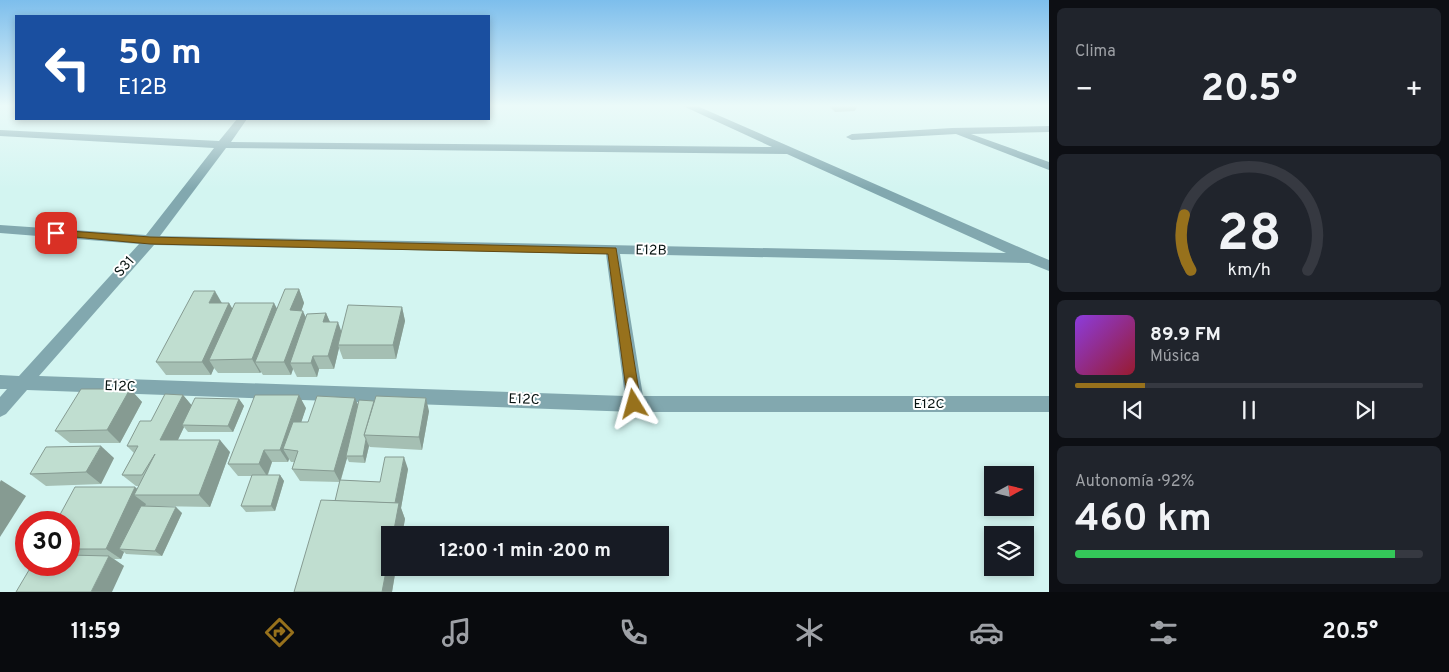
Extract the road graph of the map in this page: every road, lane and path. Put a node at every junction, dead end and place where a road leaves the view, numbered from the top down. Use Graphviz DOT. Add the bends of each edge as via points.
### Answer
graph roads {
  1 [pos="28,134"];
  2 [pos="231,134"];
  3 [pos="751,134"];
  4 [pos="908,134"];
  5 [pos="959,134"];
  6 [pos="852,137"];
  7 [pos="222,145"];
  8 [pos="790,151"];
  9 [pos="1049,166"];
  10 [pos="0,228"];
  11 [pos="150,240"];
  12 [pos="612,250"];
  13 [pos="1032,258"];
  14 [pos="1049,266"];
  15 [pos="0,382"];
  16 [pos="21,383"];
  17 [pos="634,404"];
  18 [pos="1049,404"];
  19 [pos="0,409"];
  1 -- 7 [label="street"];
  2 -- 7 [label="street, S31"];
  3 -- 8 [label="street"];
  4 -- 6 [label="street"];
  5 -- 9 [label="street"];
  7 -- 8 [label="street"];
  7 -- 11 [label="street, S31"];
  8 -- 13 [label="street"];
  10 -- 11 [label="street, E12B"];
  11 -- 12 [label="street, E12B"];
  11 -- 16 [label="street, S31"];
  12 -- 13 [label="street, E12B"];
  12 -- 17 [label="street"];
  13 -- 14 [label="street"];
  15 -- 16 [label="street, E12C"];
  16 -- 17 [label="street, E12C"];
  16 -- 19 [label="street, S31"];
  17 -- 18 [label="street, E12C"];
}
